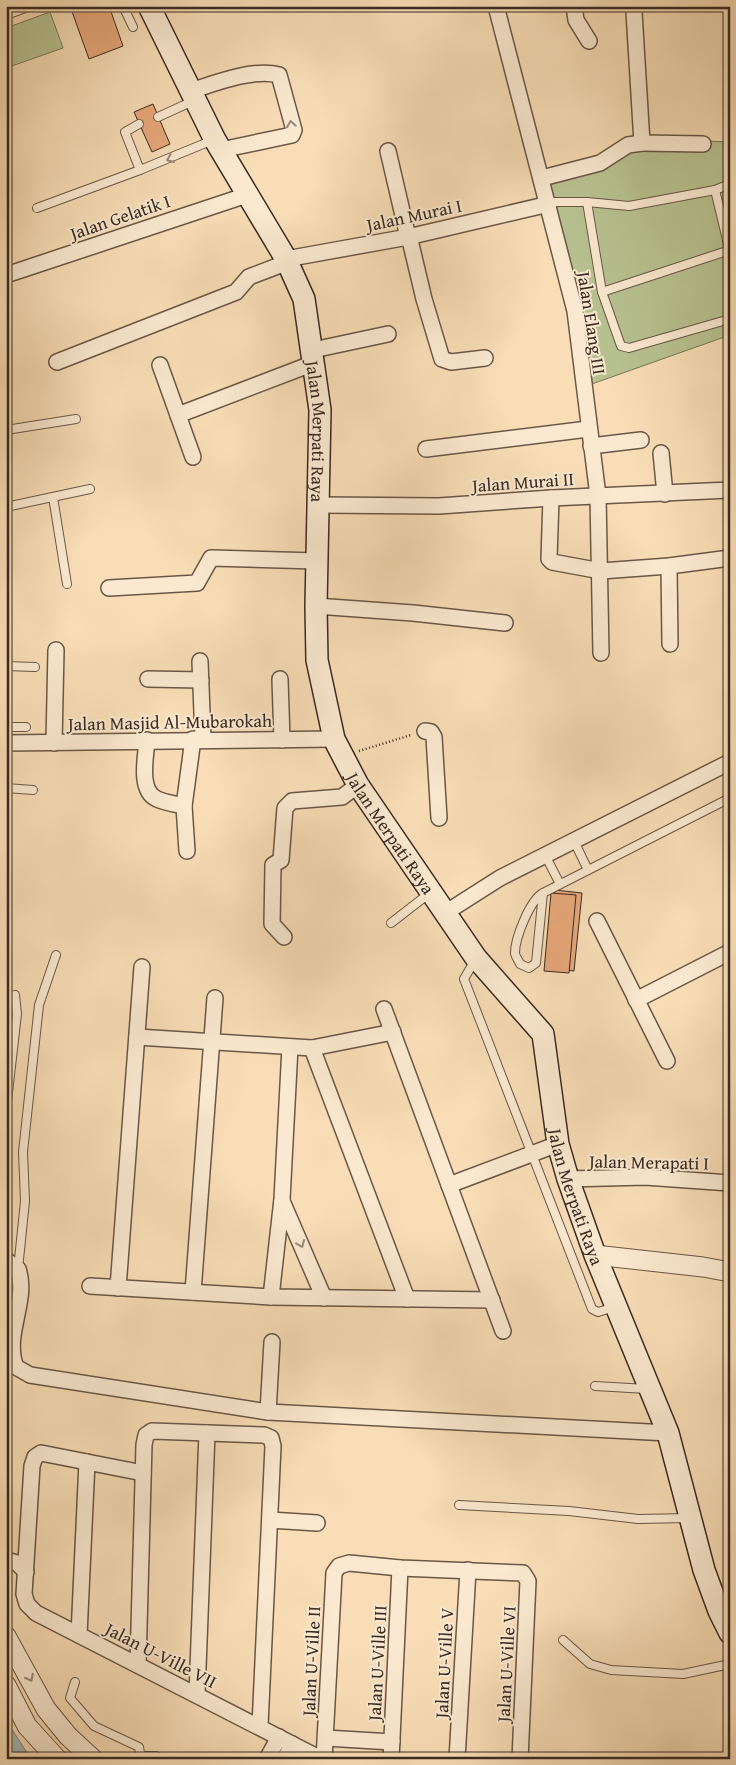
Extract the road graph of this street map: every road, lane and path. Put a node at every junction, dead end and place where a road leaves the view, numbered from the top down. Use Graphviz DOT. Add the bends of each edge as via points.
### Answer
graph roads {
  1 [pos="31,6"];
  2 [pos="123,6"];
  3 [pos="150,6"];
  4 [pos="496,6"];
  5 [pos="574,6"];
  6 [pos="634,12"];
  7 [pos="6,15"];
  8 [pos="133,27"];
  9 [pos="589,41"];
  10 [pos="193,96"];
  11 [pos="158,117"];
  12 [pos="139,124"];
  13 [pos="642,143"];
  14 [pos="703,144"];
  15 [pos="218,145"];
  16 [pos="388,151"];
  17 [pos="140,170"];
  18 [pos="542,178"];
  19 [pos="730,184"];
  20 [pos="715,190"];
  21 [pos="246,194"];
  22 [pos="587,202"];
  23 [pos="548,203"];
  24 [pos="37,208"];
  25 [pos="408,236"];
  26 [pos="730,251"];
  27 [pos="287,261"];
  28 [pos="6,276"];
  29 [pos="602,292"];
  30 [pos="730,319"];
  31 [pos="388,334"];
  32 [pos="314,357"];
  33 [pos="484,358"];
  34 [pos="56,362"];
  35 [pos="160,365"];
  36 [pos="178,415"];
  37 [pos="76,419"];
  38 [pos="588,429"];
  39 [pos="6,430"];
  40 [pos="641,440"];
  41 [pos="591,446"];
  42 [pos="426,449"];
  43 [pos="661,453"];
  44 [pos="193,457"];
  45 [pos="90,490"];
  46 [pos="730,490"];
  47 [pos="665,494"];
  48 [pos="598,496"];
  49 [pos="53,498"];
  50 [pos="550,498"];
  51 [pos="319,505"];
  52 [pos="6,507"];
  53 [pos="730,558"];
  54 [pos="318,561"];
  55 [pos="669,566"];
  56 [pos="601,570"];
  57 [pos="67,584"];
  58 [pos="109,588"];
  59 [pos="316,606"];
  60 [pos="505,623"];
  61 [pos="670,644"];
  62 [pos="56,650"];
  63 [pos="601,653"];
  64 [pos="200,661"];
  65 [pos="6,666"];
  66 [pos="35,667"];
  67 [pos="148,679"];
  68 [pos="280,679"];
  69 [pos="201,680"];
  70 [pos="6,727"];
  71 [pos="26,727"];
  72 [pos="425,731"];
  73 [pos="198,739"];
  74 [pos="147,740"];
  75 [pos="282,740"];
  76 [pos="6,743"];
  77 [pos="54,743"];
  78 [pos="339,747"];
  79 [pos="730,762"];
  80 [pos="358,785"];
  81 [pos="6,788"];
  82 [pos="33,790"];
  83 [pos="730,798"];
  84 [pos="184,806"];
  85 [pos="439,818"];
  86 [pos="574,841"];
  87 [pos="186,852"];
  88 [pos="545,855"];
  89 [pos="588,870"];
  90 [pos="560,884"];
  91 [pos="431,892"];
  92 [pos="543,893"];
  93 [pos="445,913"];
  94 [pos="597,921"];
  95 [pos="390,923"];
  96 [pos="284,937"];
  97 [pos="730,952"];
  98 [pos="56,955"];
  99 [pos="476,958"];
  100 [pos="142,967"];
  101 [pos="15,995"];
  102 [pos="215,998"];
  103 [pos="636,1000"];
  104 [pos="384,1009"];
  105 [pos="393,1032"];
  106 [pos="137,1037"];
  107 [pos="212,1042"];
  108 [pos="290,1046"];
  109 [pos="312,1048"];
  110 [pos="667,1061"];
  111 [pos="6,1110"];
  112 [pos="558,1144"];
  113 [pos="533,1154"];
  114 [pos="568,1179"];
  115 [pos="730,1183"];
  116 [pos="449,1184"];
  117 [pos="282,1199"];
  118 [pos="596,1255"];
  119 [pos="12,1264"];
  120 [pos="730,1272"];
  121 [pos="90,1286"];
  122 [pos="118,1288"];
  123 [pos="193,1292"];
  124 [pos="271,1297"];
  125 [pos="324,1298"];
  126 [pos="407,1299"];
  127 [pos="492,1300"];
  128 [pos="617,1306"];
  129 [pos="503,1331"];
  130 [pos="272,1342"];
  131 [pos="595,1386"];
  132 [pos="652,1390"];
  133 [pos="268,1412"];
  134 [pos="207,1433"];
  135 [pos="668,1433"];
  136 [pos="87,1462"];
  137 [pos="143,1473"];
  138 [pos="459,1505"];
  139 [pos="691,1518"];
  140 [pos="270,1520"];
  141 [pos="316,1523"];
  142 [pos="6,1560"];
  143 [pos="400,1568"];
  144 [pos="468,1570"];
  145 [pos="26,1572"];
  146 [pos="730,1633"];
  147 [pos="79,1635"];
  148 [pos="6,1636"];
  149 [pos="563,1640"];
  150 [pos="138,1664"];
  151 [pos="730,1664"];
  152 [pos="75,1682"];
  153 [pos="6,1685"];
  154 [pos="197,1694"];
  155 [pos="260,1726"];
  156 [pos="279,1736"];
  157 [pos="326,1738"];
  158 [pos="392,1742"];
  159 [pos="292,1744"];
  160 [pos="142,1757"];
  161 [pos="57,1759"];
  162 [pos="93,1759"];
  163 [pos="160,1759"];
  164 [pos="268,1759"];
  165 [pos="285,1759"];
  166 [pos="322,1759"];
  167 [pos="391,1759"];
  168 [pos="457,1759"];
  169 [pos="520,1759"];
  1 -- 7 [label="lane"];
  2 -- 8 [label="lane"];
  3 -- 10 [label="main road, Jalan Merpati Raya"];
  4 -- 18 [label="street, Jalan Elang III"];
  5 -- 9 [label="street" via="576,20"];
  6 -- 13 [label="street"];
  10 -- 11 [label="lane"];
  10 -- 15 [label="main road, Jalan Merpati Raya"];
  15 -- 10 [label="street, one-way" via="292,135 294,130 279,75 271,73 226,80"];
  12 -- 17 [label="lane" via="125,132"];
  13 -- 14 [label="street"];
  13 -- 18 [label="street" via="628,145 600,163"];
  15 -- 17 [label="lane, one-way"];
  15 -- 21 [label="main road, Jalan Merpati Raya"];
  16 -- 25 [label="street"];
  17 -- 24 [label="lane"];
  18 -- 23 [label="street, Jalan Elang III"];
  19 -- 20 [label="lane"];
  20 -- 22 [label="lane" via="628,206"];
  20 -- 26 [label="lane"];
  21 -- 27 [label="main road, Jalan Merpati Raya"];
  21 -- 28 [label="street, Jalan Gelatik I"];
  22 -- 23 [label="lane"];
  22 -- 29 [label="lane"];
  23 -- 25 [label="street, Jalan Murai I"];
  23 -- 38 [label="street, Jalan Elang III" via="575,311"];
  25 -- 27 [label="street, Jalan Murai I"];
  25 -- 33 [label="street" via="442,358 451,362"];
  26 -- 29 [label="lane"];
  27 -- 32 [label="main road, Jalan Merpati Raya" via="304,299"];
  27 -- 34 [label="street, Jalan Murai I" via="249,277 236,292"];
  29 -- 30 [label="lane" via="620,346 629,348"];
  31 -- 32 [label="street"];
  32 -- 36 [label="street"];
  32 -- 51 [label="main road, Jalan Merpati Raya" via="320,410"];
  35 -- 36 [label="street"];
  36 -- 44 [label="street"];
  37 -- 39 [label="lane"];
  38 -- 41 [label="street, Jalan Elang III"];
  38 -- 42 [label="street"];
  40 -- 41 [label="street"];
  41 -- 48 [label="street, Jalan Elang III"];
  43 -- 47 [label="street"];
  45 -- 49 [label="lane"];
  46 -- 47 [label="street, Jalan Murai II"];
  47 -- 48 [label="street, Jalan Murai II"];
  48 -- 50 [label="street, Jalan Murai II"];
  48 -- 56 [label="street, Jalan Elang III"];
  49 -- 52 [label="lane"];
  49 -- 57 [label="lane"];
  50 -- 51 [label="street, Jalan Murai II" via="439,506"];
  50 -- 56 [label="street" via="549,559"];
  51 -- 54 [label="main road, Jalan Merpati Raya"];
  53 -- 55 [label="street"];
  54 -- 58 [label="street" via="211,558 197,582"];
  54 -- 59 [label="main road, Jalan Merpati Raya"];
  55 -- 56 [label="street"];
  55 -- 61 [label="street"];
  56 -- 63 [label="street, Jalan Elang III"];
  59 -- 60 [label="street"];
  59 -- 78 [label="main road, Jalan Merpati Raya" via="317,660"];
  62 -- 77 [label="street"];
  64 -- 69 [label="street"];
  65 -- 66 [label="lane"];
  67 -- 69 [label="street"];
  68 -- 75 [label="street"];
  69 -- 73 [label="street"];
  70 -- 71 [label="lane"];
  72 -- 78 [label="path"];
  72 -- 85 [label="street" via="434,737"];
  73 -- 74 [label="street, Jalan Masjid Al-Mubarokah"];
  73 -- 75 [label="street, Jalan Masjid Al-Mubarokah"];
  73 -- 84 [label="street"];
  74 -- 77 [label="street, Jalan Masjid Al-Mubarokah"];
  74 -- 84 [label="street" via="145,780 148,790 155,799"];
  75 -- 78 [label="street, Jalan Masjid Al-Mubarokah"];
  76 -- 77 [label="street, Jalan Masjid Al-Mubarokah"];
  78 -- 80 [label="main road, Jalan Merpati Raya"];
  79 -- 86 [label="street"];
  80 -- 91 [label="main road, Jalan Merpati Raya"];
  80 -- 96 [label="street" via="342,796 292,801 285,808 281,860 273,865 272,921"];
  81 -- 82 [label="lane"];
  83 -- 89 [label="lane"];
  84 -- 87 [label="street"];
  86 -- 88 [label="street"];
  86 -- 89 [label="lane"];
  88 -- 90 [label="lane"];
  88 -- 93 [label="street" via="500,878"];
  89 -- 90 [label="lane"];
  90 -- 92 [label="lane"];
  91 -- 93 [label="main road, Jalan Merpati Raya"];
  91 -- 95 [label="lane"];
  92 -- 92 [label="lane" via="537,896 525,915 515,954 520,964 529,968 536,963"];
  93 -- 99 [label="main road, Jalan Merpati Raya"];
  94 -- 103 [label="street"];
  97 -- 103 [label="street"];
  98 -- 119 [label="lane" via="39,1005 23,1152 25,1201"];
  99 -- 112 [label="main road, Jalan Merpati Raya" via="543,1034"];
  99 -- 113 [label="lane" via="464,979"];
  100 -- 106 [label="street"];
  101 -- 111 [label="lane" via="17,1014"];
  102 -- 107 [label="street"];
  103 -- 110 [label="street"];
  104 -- 105 [label="street"];
  105 -- 109 [label="street"];
  105 -- 116 [label="street"];
  106 -- 107 [label="street"];
  106 -- 122 [label="street"];
  107 -- 108 [label="street"];
  107 -- 123 [label="street"];
  108 -- 109 [label="street"];
  108 -- 117 [label="street"];
  109 -- 126 [label="street"];
  112 -- 113 [label="street"];
  112 -- 114 [label="main road, Jalan Merpati Raya"];
  113 -- 116 [label="street"];
  113 -- 128 [label="lane" via="592,1309 598,1312"];
  114 -- 115 [label="street, Jalan Merapati I" via="645,1177"];
  114 -- 118 [label="main road, Jalan Merpati Raya"];
  116 -- 127 [label="street"];
  117 -- 124 [label="street"];
  117 -- 125 [label="street, one-way"];
  118 -- 120 [label="street"];
  118 -- 128 [label="main road, Jalan Merpati Raya"];
  119 -- 133 [label="street" via="21,1290 12,1358 21,1371"];
  121 -- 122 [label="street"];
  122 -- 123 [label="street"];
  123 -- 124 [label="street"];
  124 -- 125 [label="street"];
  125 -- 126 [label="street"];
  126 -- 127 [label="street"];
  127 -- 129 [label="street"];
  128 -- 132 [label="main road, Jalan Merpati Raya"];
  130 -- 133 [label="street"];
  131 -- 132 [label="lane"];
  132 -- 135 [label="main road, Jalan Merpati Raya"];
  133 -- 135 [label="street"];
  134 -- 137 [label="street" via="152,1431 146,1435"];
  134 -- 140 [label="street" via="271,1438"];
  134 -- 154 [label="street"];
  135 -- 139 [label="main road, Jalan Merpati Raya"];
  136 -- 137 [label="street"];
  136 -- 145 [label="street" via="41,1453 35,1457"];
  136 -- 147 [label="street"];
  137 -- 150 [label="street"];
  138 -- 139 [label="lane" via="569,1511 638,1519"];
  139 -- 146 [label="main road, Jalan Merpati Raya" via="704,1570"];
  140 -- 141 [label="street"];
  140 -- 155 [label="street"];
  142 -- 145 [label="street" via="17,1562"];
  143 -- 144 [label="street"];
  143 -- 157 [label="street, Jalan U-Ville II" via="348,1563 339,1566 334,1573"];
  143 -- 158 [label="street, Jalan U-Ville III"];
  144 -- 168 [label="street, Jalan U-Ville V"];
  144 -- 169 [label="street, Jalan U-Ville VI" via="523,1573 528,1581"];
  145 -- 147 [label="street, Jalan U-Ville VII" via="24,1594 27,1604 36,1613"];
  147 -- 150 [label="street, Jalan U-Ville VII"];
  148 -- 162 [label="street, one-way" via="46,1709"];
  149 -- 151 [label="lane" via="590,1664 611,1670 683,1674"];
  150 -- 154 [label="street, Jalan U-Ville VII"];
  152 -- 160 [label="lane" via="70,1698 94,1726 139,1747"];
  153 -- 161 [label="street" via="27,1726"];
  154 -- 155 [label="street, Jalan U-Ville VII"];
  155 -- 156 [label="street, Jalan U-Ville VII"];
  156 -- 159 [label="street, Jalan U-Ville VII"];
  156 -- 164 [label="street"];
  157 -- 158 [label="street"];
  157 -- 166 [label="street, Jalan U-Ville II"];
  158 -- 167 [label="street, Jalan U-Ville III"];
  159 -- 165 [label="street"];
  159 -- 166 [label="street, Jalan U-Ville VII"];
  160 -- 163 [label="lane" via="156,1756"];
}
